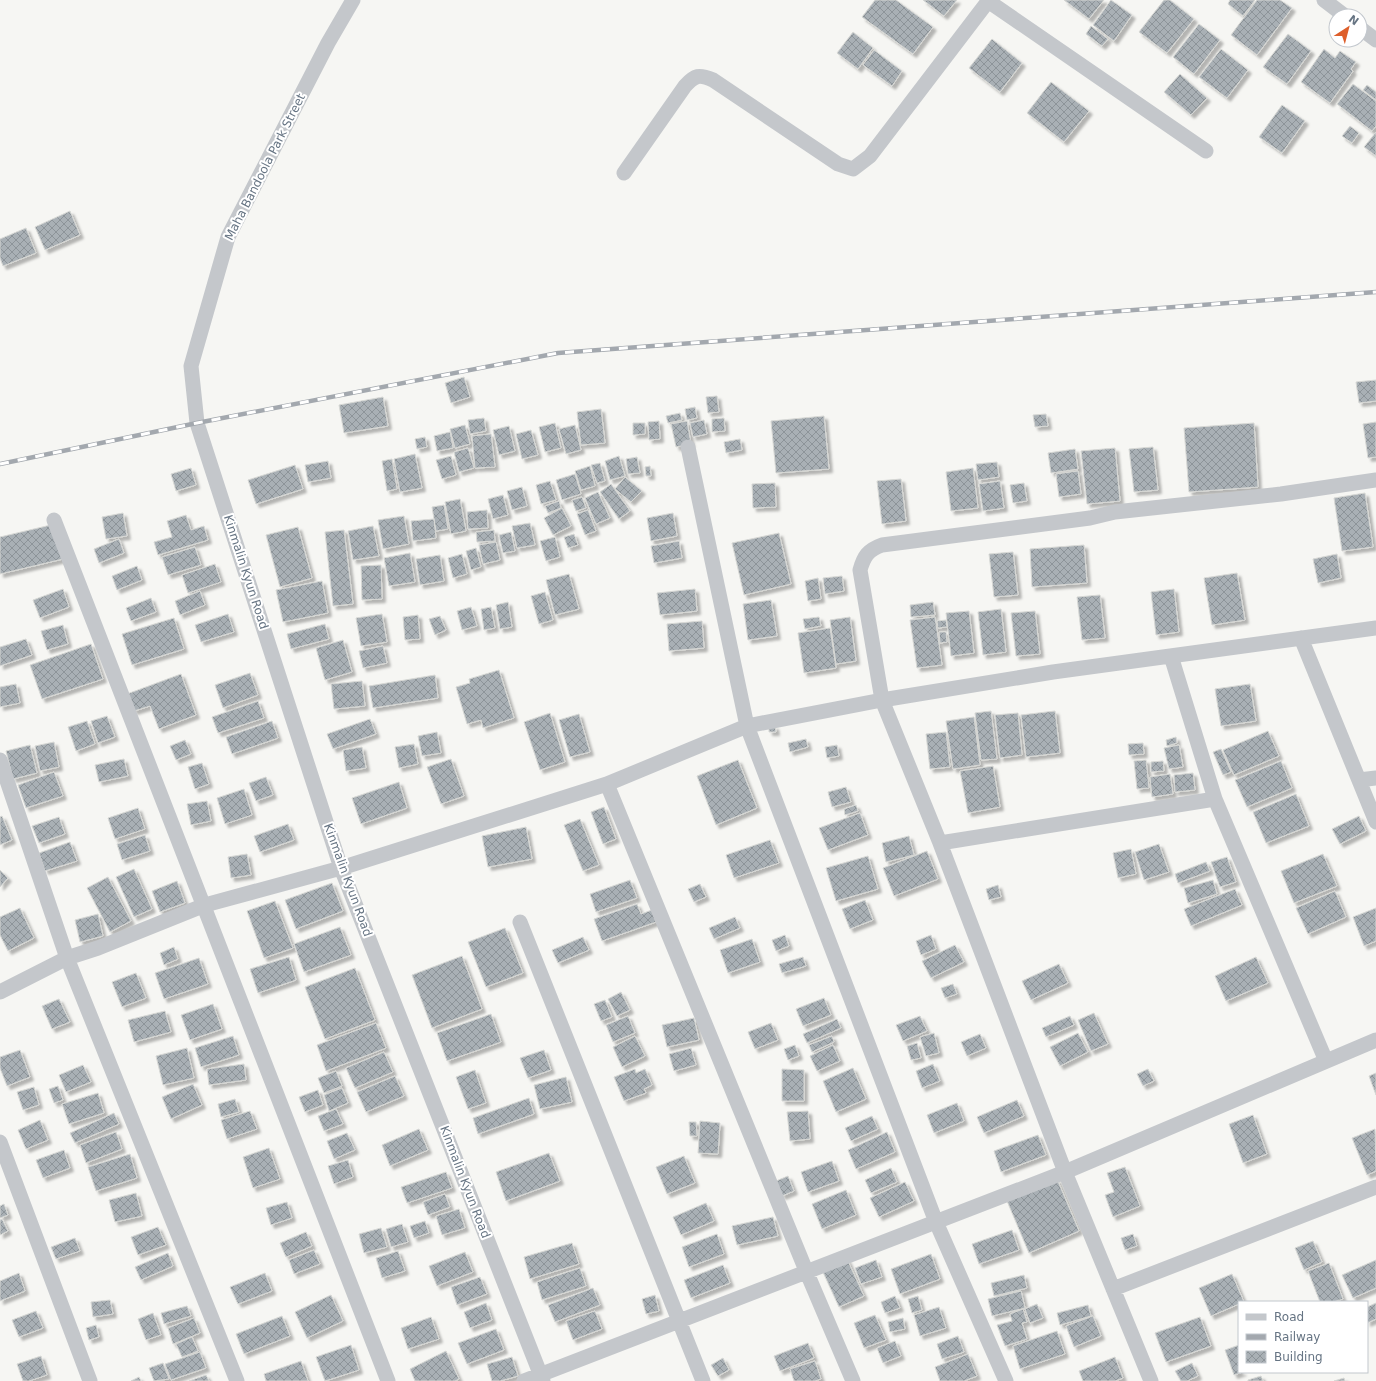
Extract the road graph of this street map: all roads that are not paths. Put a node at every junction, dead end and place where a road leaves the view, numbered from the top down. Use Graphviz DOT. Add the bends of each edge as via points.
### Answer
graph roads {
  1 [pos="353,0"];
  2 [pos="988,0"];
  3 [pos="1324,0"];
  4 [pos="1334,8"];
  5 [pos="1206,151"];
  6 [pos="624,173"];
  7 [pos="191,366"];
  8 [pos="688,447"];
  9 [pos="1376,480"];
  10 [pos="54,520"];
  11 [pos="1376,628"];
  12 [pos="1302,638"];
  13 [pos="1171,656"];
  14 [pos="882,700"];
  15 [pos="747,726"];
  16 [pos="0,760"];
  17 [pos="1376,778"];
  18 [pos="1359,780"];
  19 [pos="607,784"];
  20 [pos="1215,799"];
  21 [pos="1376,822"];
  22 [pos="940,843"];
  23 [pos="341,868"];
  24 [pos="205,905"];
  25 [pos="520,922"];
  26 [pos="67,958"];
  27 [pos="0,992"];
  28 [pos="1376,1040"];
  29 [pos="1326,1062"];
  30 [pos="0,1142"];
  31 [pos="1065,1172"];
  32 [pos="1376,1188"];
  33 [pos="936,1222"];
  34 [pos="807,1273"];
  35 [pos="1113,1289"];
  36 [pos="680,1321"];
  37 [pos="541,1378"];
  38 [pos="90,1381"];
  39 [pos="237,1381"];
  40 [pos="388,1381"];
  41 [pos="524,1381"];
  42 [pos="703,1381"];
  43 [pos="853,1381"];
  44 [pos="1006,1381"];
  45 [pos="1151,1381"];
  1 -- 7 [label="street, Maha Bandoola Park Street" via="328,43 228,237"];
  2 -- 5 [label="street"];
  2 -- 6 [label="street" via="870,156 853,169 838,164 704,76 692,77"];
  3 -- 4 [label="street"];
  7 -- 23 [label="street, Kinmalin Kyun Road" via="197,423"];
  8 -- 15 [label="street"];
  9 -- 14 [label="street" via="1281,494 1115,512 1090,518 882,545 870,550 860,570"];
  10 -- 24 [label="street"];
  11 -- 12 [label="street"];
  12 -- 13 [label="street"];
  12 -- 18 [label="street"];
  13 -- 14 [label="street"];
  13 -- 20 [label="street"];
  14 -- 15 [label="street"];
  14 -- 22 [label="street"];
  15 -- 19 [label="street"];
  15 -- 33 [label="street"];
  16 -- 26 [label="street"];
  17 -- 18 [label="street"];
  18 -- 21 [label="street"];
  19 -- 23 [label="street"];
  19 -- 34 [label="street"];
  20 -- 22 [label="street"];
  20 -- 29 [label="street"];
  22 -- 31 [label="street"];
  23 -- 24 [label="street"];
  23 -- 37 [label="street, Kinmalin Kyun Road"];
  24 -- 26 [label="street"];
  24 -- 40 [label="street"];
  25 -- 36 [label="street"];
  26 -- 27 [label="street"];
  26 -- 39 [label="street"];
  28 -- 29 [label="street"];
  29 -- 31 [label="street"];
  30 -- 38 [label="street"];
  31 -- 33 [label="street"];
  31 -- 35 [label="street"];
  32 -- 35 [label="street"];
  33 -- 34 [label="street"];
  33 -- 44 [label="street"];
  34 -- 36 [label="street"];
  34 -- 43 [label="street"];
  35 -- 45 [label="street"];
  36 -- 37 [label="street"];
  36 -- 42 [label="street"];
  37 -- 41 [label="street"];
}
